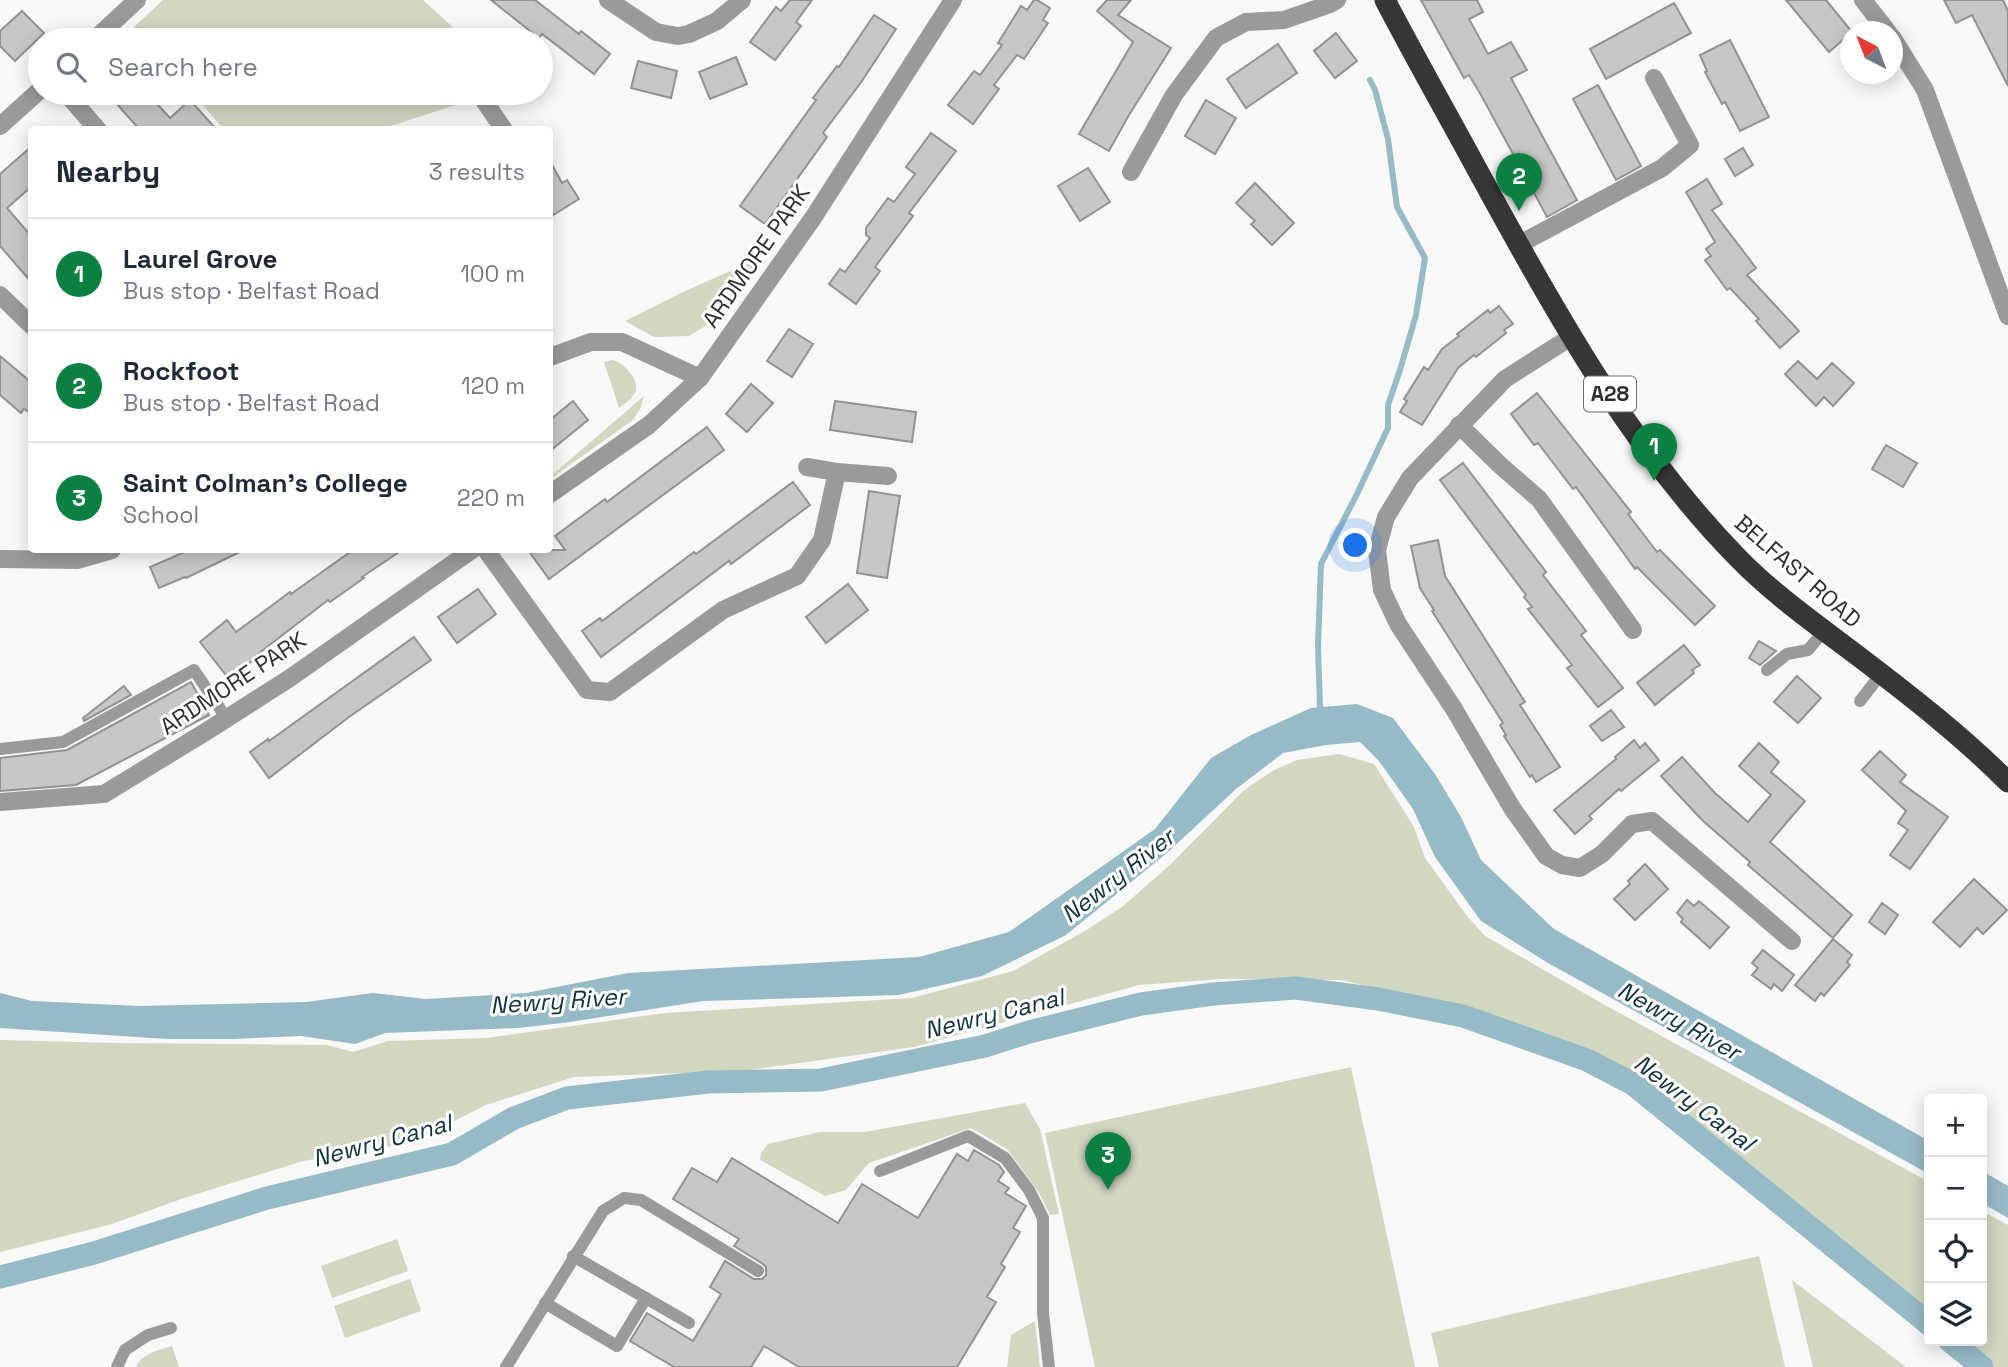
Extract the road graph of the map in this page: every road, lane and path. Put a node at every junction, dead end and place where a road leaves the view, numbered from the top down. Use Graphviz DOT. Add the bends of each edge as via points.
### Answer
graph roads {
  1 [pos="137,0"];
  2 [pos="608,0"];
  3 [pos="742,0"];
  4 [pos="953,0"];
  5 [pos="1337,0"];
  6 [pos="1385,0"];
  7 [pos="1863,0"];
  8 [pos="1879,21"];
  9 [pos="107,28"];
  10 [pos="1903,55"];
  11 [pos="1654,78"];
  12 [pos="28,101"];
  13 [pos="76,105"];
  14 [pos="486,105"];
  15 [pos="0,126"];
  16 [pos="95,126"];
  17 [pos="501,126"];
  18 [pos="1131,172"];
  19 [pos="1518,245"];
  20 [pos="0,295"];
  21 [pos="2008,316"];
  22 [pos="28,322"];
  23 [pos="1571,337"];
  24 [pos="553,356"];
  25 [pos="700,378"];
  26 [pos="1459,425"];
  27 [pos="807,467"];
  28 [pos="837,472"];
  29 [pos="888,476"];
  30 [pos="553,492"];
  31 [pos="102,553"];
  32 [pos="468,553"];
  33 [pos="488,553"];
  34 [pos="0,559"];
  35 [pos="1633,630"];
  36 [pos="1824,631"];
  37 [pos="1767,670"];
  38 [pos="1881,674"];
  39 [pos="1860,701"];
  40 [pos="227,719"];
  41 [pos="0,750"];
  42 [pos="2008,782"];
  43 [pos="0,803"];
  44 [pos="1792,941"];
  45 [pos="880,1171"];
  46 [pos="573,1256"];
  47 [pos="758,1271"];
  48 [pos="646,1298"];
  49 [pos="545,1303"];
  50 [pos="689,1324"];
  51 [pos="171,1328"];
  52 [pos="117,1367"];
  53 [pos="506,1367"];
  54 [pos="1049,1367"];
  1 -- 9 [label="street"];
  2 -- 3 [label="street" via="656,32 678,36 717,21"];
  4 -- 25 [label="street, ARDMORE PARK" via="813,218"];
  5 -- 18 [label="street" via="1284,20 1246,22 1216,38 1174,95"];
  6 -- 19 [label="highway, BELFAST ROAD / A28"];
  7 -- 8 [label="street"];
  10 -- 21 [label="street" via="1925,90"];
  11 -- 19 [label="street" via="1690,145 1662,168"];
  12 -- 15 [label="street"];
  13 -- 16 [label="street"];
  14 -- 17 [label="street"];
  19 -- 23 [label="highway, BELFAST ROAD / A28"];
  20 -- 22 [label="street"];
  23 -- 26 [label="street" via="1504,379"];
  23 -- 36 [label="highway, BELFAST ROAD / A28" via="1654,459 1712,531 1741,562"];
  24 -- 25 [label="street" via="591,342 622,342"];
  25 -- 30 [label="street, ARDMORE PARK" via="649,425"];
  26 -- 35 [label="street" via="1539,499"];
  26 -- 44 [label="street" via="1410,478 1386,517 1377,551 1382,590 1398,624 1512,808 1546,856 1580,868 1602,854 1632,824 1652,821"];
  27 -- 28 [label="street"];
  28 -- 29 [label="street"];
  28 -- 33 [label="street" via="822,540 797,576 723,610 610,692 587,690"];
  31 -- 34 [label="street" via="77,560"];
  32 -- 40 [label="street, ARDMORE PARK"];
  36 -- 37 [label="lane" via="1808,650 1787,654"];
  36 -- 38 [label="highway, BELFAST ROAD / A28"];
  38 -- 39 [label="lane"];
  38 -- 42 [label="highway, BELFAST ROAD / A28"];
  40 -- 41 [label="lane" via="194,670 63,743"];
  40 -- 43 [label="street, ARDMORE PARK" via="104,794"];
  45 -- 54 [label="lane" via="968,1136 1005,1158 1043,1218 1043,1313"];
  46 -- 47 [label="lane" via="603,1211 624,1198 641,1200"];
  46 -- 48 [label="lane"];
  46 -- 49 [label="lane"];
  48 -- 49 [label="lane" via="617,1346"];
  48 -- 50 [label="lane"];
  49 -- 53 [label="lane"];
  51 -- 52 [label="lane" via="148,1335 125,1350"];
}
